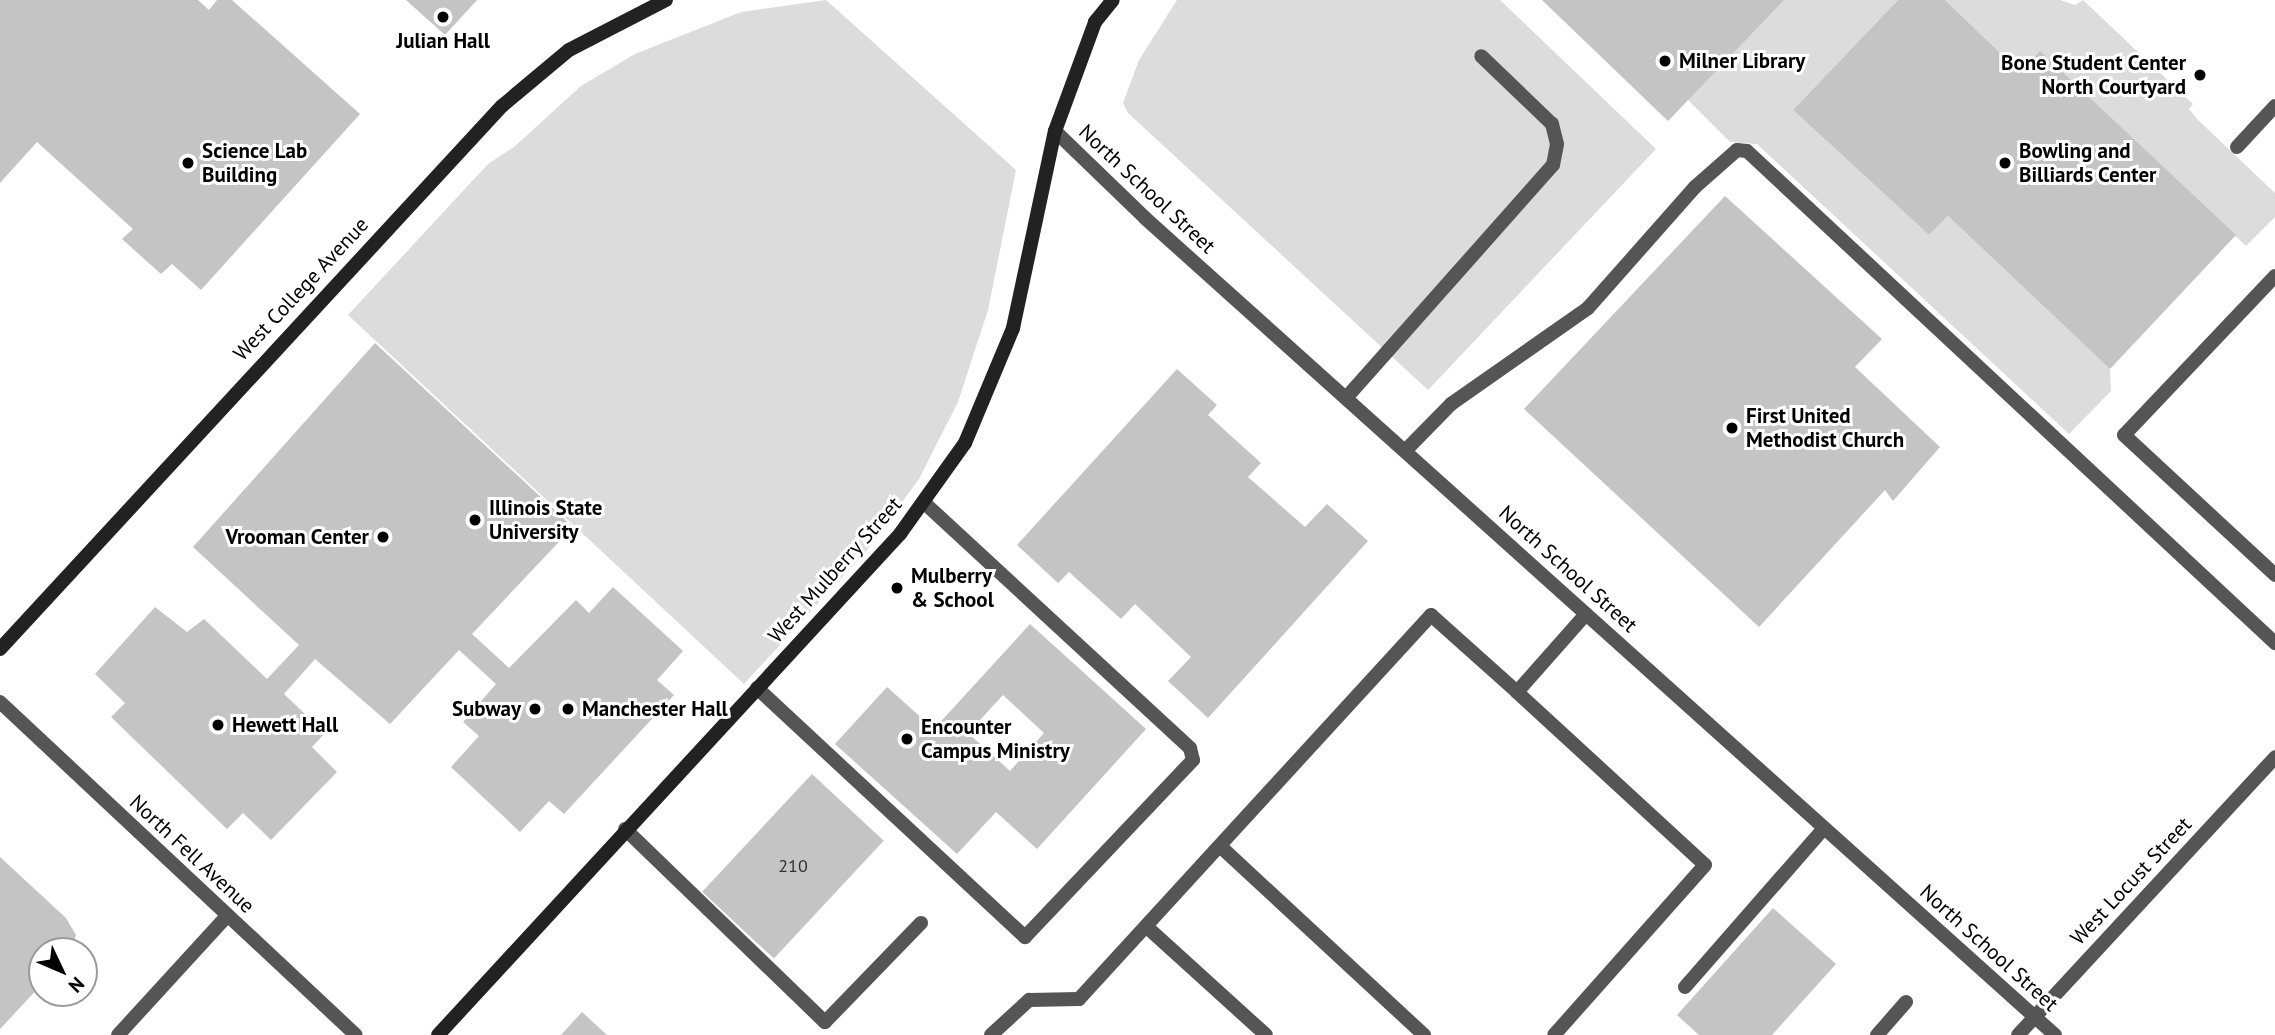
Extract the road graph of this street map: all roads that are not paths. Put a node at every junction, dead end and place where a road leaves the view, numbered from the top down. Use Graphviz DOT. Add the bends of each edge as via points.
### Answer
graph roads {
  1 [pos="666,0"];
  2 [pos="1113,0"];
  3 [pos="1481,56"];
  4 [pos="2275,106"];
  5 [pos="1055,131"];
  6 [pos="2237,147"];
  7 [pos="2275,276"];
  8 [pos="1346,398"];
  9 [pos="1405,451"];
  10 [pos="923,502"];
  11 [pos="2275,575"];
  12 [pos="1586,614"];
  13 [pos="2275,643"];
  14 [pos="0,649"];
  15 [pos="757,688"];
  16 [pos="1517,692"];
  17 [pos="0,702"];
  18 [pos="2275,757"];
  19 [pos="1824,828"];
  20 [pos="625,830"];
  21 [pos="1221,847"];
  22 [pos="227,916"];
  23 [pos="921,923"];
  24 [pos="1148,928"];
  25 [pos="1685,987"];
  26 [pos="1906,1002"];
  27 [pos="2035,1017"];
  28 [pos="118,1035"];
  29 [pos="356,1035"];
  30 [pos="438,1035"];
  31 [pos="991,1035"];
  32 [pos="1266,1035"];
  33 [pos="1424,1035"];
  34 [pos="1554,1035"];
  35 [pos="1877,1035"];
  36 [pos="2018,1035"];
  37 [pos="2055,1035"];
  1 -- 14 [label="main road, West College Avenue" via="569,50 502,106"];
  2 -- 5 [label="main road, West Mulberry Street" via="1095,22"];
  3 -- 8 [label="street" via="1552,124 1557,144 1553,165"];
  4 -- 6 [label="street"];
  5 -- 8 [label="street, North School Street"];
  5 -- 10 [label="main road, West Mulberry Street" via="1013,328 965,443"];
  7 -- 11 [label="street" via="2124,435"];
  8 -- 9 [label="street, North School Street"];
  9 -- 12 [label="street, North School Street"];
  9 -- 13 [label="street" via="1451,404 1588,308 1695,187 1737,150 1747,151"];
  10 -- 15 [label="main road, West Mulberry Street" via="900,534"];
  10 -- 15 [label="street" via="1190,748 1193,760 1026,937"];
  12 -- 16 [label="street"];
  12 -- 19 [label="street, North School Street"];
  15 -- 20 [label="main road, West Mulberry Street"];
  16 -- 21 [label="street" via="1432,614"];
  16 -- 34 [label="street" via="1706,865"];
  17 -- 22 [label="street, North Fell Avenue"];
  18 -- 27 [label="street, West Locust Street"];
  19 -- 25 [label="street"];
  19 -- 27 [label="street, North School Street"];
  20 -- 23 [label="street" via="825,1022"];
  20 -- 30 [label="main road, West Mulberry Street"];
  21 -- 24 [label="street"];
  21 -- 33 [label="street"];
  22 -- 28 [label="street"];
  22 -- 29 [label="street, North Fell Avenue"];
  24 -- 31 [label="street" via="1079,999 1029,1000"];
  24 -- 32 [label="street"];
  26 -- 35 [label="street"];
  27 -- 36 [label="street, West Locust Street"];
  27 -- 37 [label="street, North School Street"];
}
